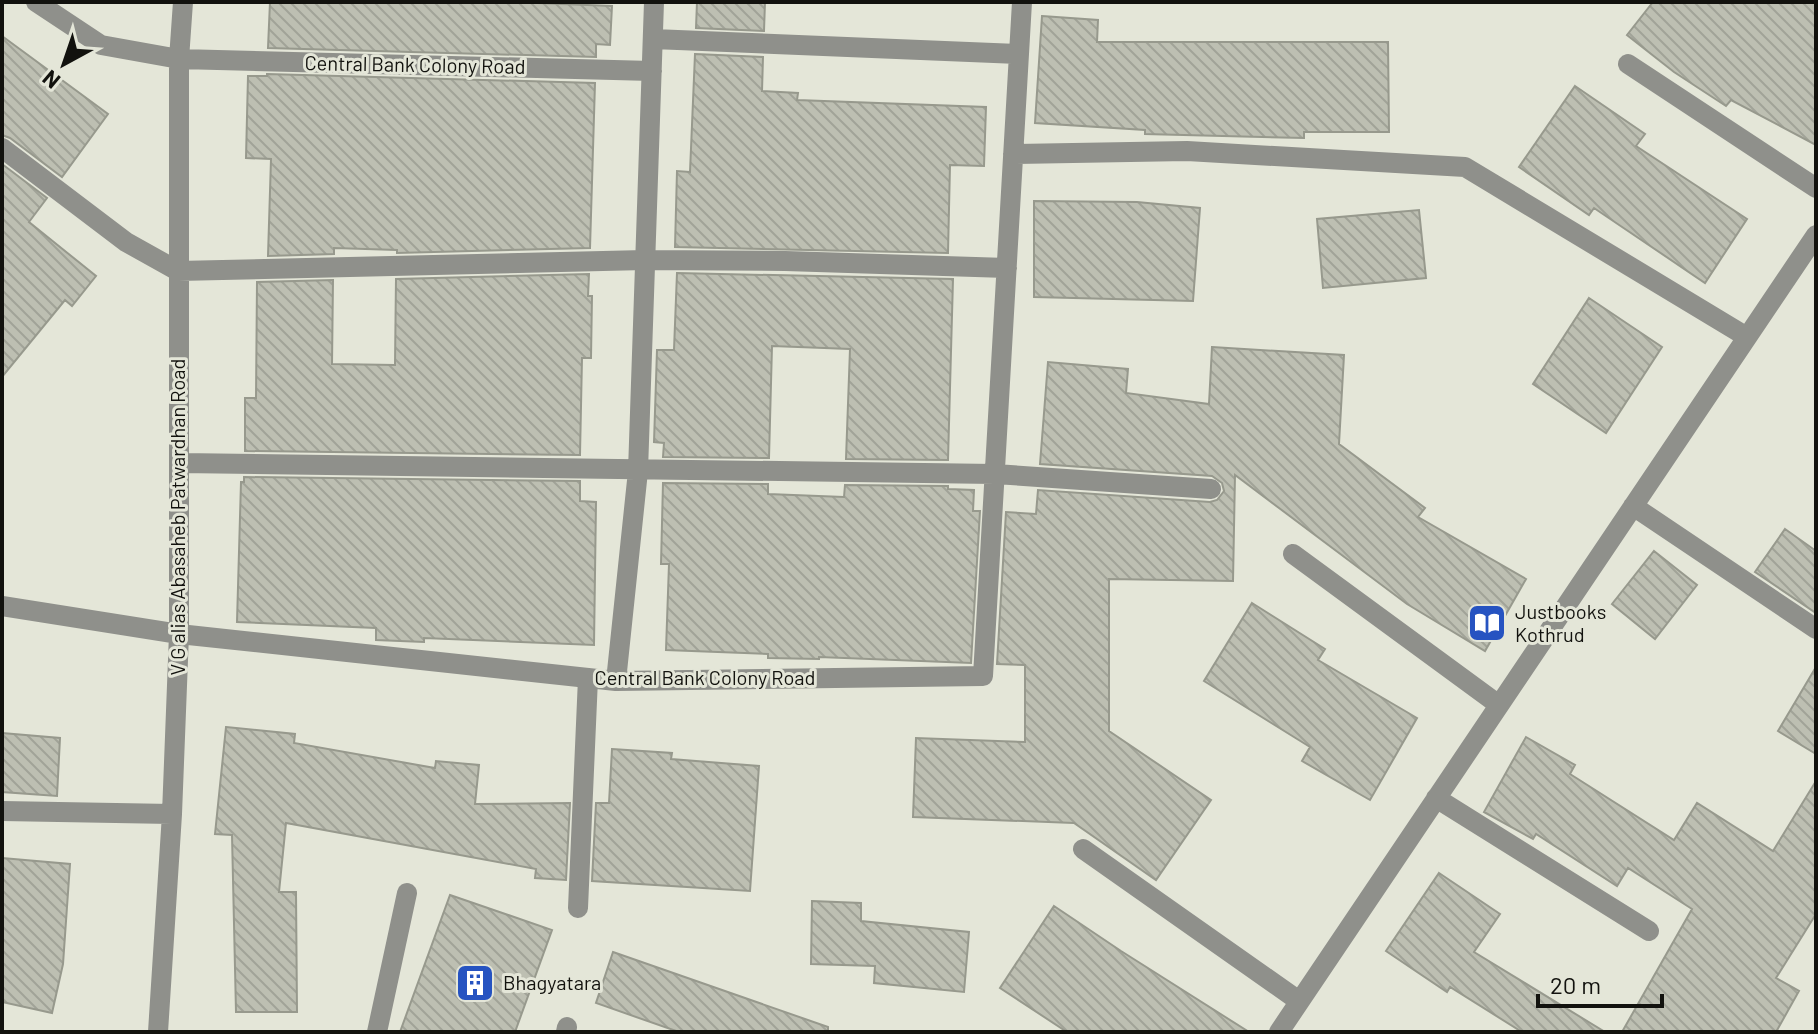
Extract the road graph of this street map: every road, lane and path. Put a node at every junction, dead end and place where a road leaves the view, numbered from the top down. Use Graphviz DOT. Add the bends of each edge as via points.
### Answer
graph roads {
  1 [pos="36,2"];
  2 [pos="183,2"];
  3 [pos="654,2"];
  4 [pos="1022,2"];
  5 [pos="653,39"];
  6 [pos="1019,54"];
  7 [pos="179,59"];
  8 [pos="1628,64"];
  9 [pos="652,71"];
  10 [pos="2,148"];
  11 [pos="1013,154"];
  12 [pos="1816,188"];
  13 [pos="1816,235"];
  14 [pos="645,260"];
  15 [pos="1007,268"];
  16 [pos="178,271"];
  17 [pos="1747,337"];
  18 [pos="180,463"];
  19 [pos="638,471"];
  20 [pos="995,474"];
  21 [pos="1211,489"];
  22 [pos="1633,506"];
  23 [pos="1293,554"];
  24 [pos="2,606"];
  25 [pos="1816,629"];
  26 [pos="179,634"];
  27 [pos="588,678"];
  28 [pos="616,681"];
  29 [pos="1499,705"];
  30 [pos="1436,798"];
  31 [pos="2,811"];
  32 [pos="172,814"];
  33 [pos="1083,849"];
  34 [pos="407,893"];
  35 [pos="578,908"];
  36 [pos="1649,931"];
  37 [pos="1299,1001"];
  38 [pos="158,1032"];
  39 [pos="377,1032"];
  40 [pos="1279,1032"];
  1 -- 7 [label="street, Central Bank Colony Road" via="101,45"];
  2 -- 7 [label="street, V G alias Abasaheb Patwardhan Road"];
  3 -- 5 [label="street"];
  4 -- 6 [label="street, Central Bank Colony Road"];
  5 -- 6 [label="street"];
  5 -- 9 [label="street"];
  6 -- 11 [label="street, Central Bank Colony Road"];
  7 -- 9 [label="street, Central Bank Colony Road"];
  7 -- 16 [label="street, V G alias Abasaheb Patwardhan Road"];
  8 -- 12 [label="street"];
  9 -- 14 [label="street"];
  10 -- 16 [label="street" via="126,242"];
  11 -- 15 [label="street, Central Bank Colony Road"];
  11 -- 17 [label="street" via="1187,151 1465,167"];
  13 -- 17 [label="street"];
  14 -- 15 [label="street"];
  14 -- 16 [label="street"];
  14 -- 19 [label="street"];
  15 -- 20 [label="street, Central Bank Colony Road"];
  16 -- 18 [label="street, V G alias Abasaheb Patwardhan Road"];
  17 -- 22 [label="street"];
  18 -- 19 [label="street"];
  18 -- 26 [label="street, V G alias Abasaheb Patwardhan Road"];
  19 -- 20 [label="street"];
  19 -- 28 [label="street"];
  20 -- 21 [label="street"];
  20 -- 28 [label="street, Central Bank Colony Road" via="983,676"];
  22 -- 25 [label="street"];
  22 -- 29 [label="street"];
  23 -- 29 [label="street"];
  24 -- 26 [label="street, Central Bank Colony Road"];
  26 -- 27 [label="street, Central Bank Colony Road"];
  26 -- 32 [label="street, V G alias Abasaheb Patwardhan Road"];
  27 -- 28 [label="street, Central Bank Colony Road"];
  27 -- 35 [label="street"];
  29 -- 30 [label="street"];
  30 -- 36 [label="street"];
  30 -- 37 [label="street"];
  31 -- 32 [label="street"];
  32 -- 38 [label="street, V G alias Abasaheb Patwardhan Road"];
  33 -- 37 [label="street"];
  34 -- 39 [label="street"];
  37 -- 40 [label="street"];
}
